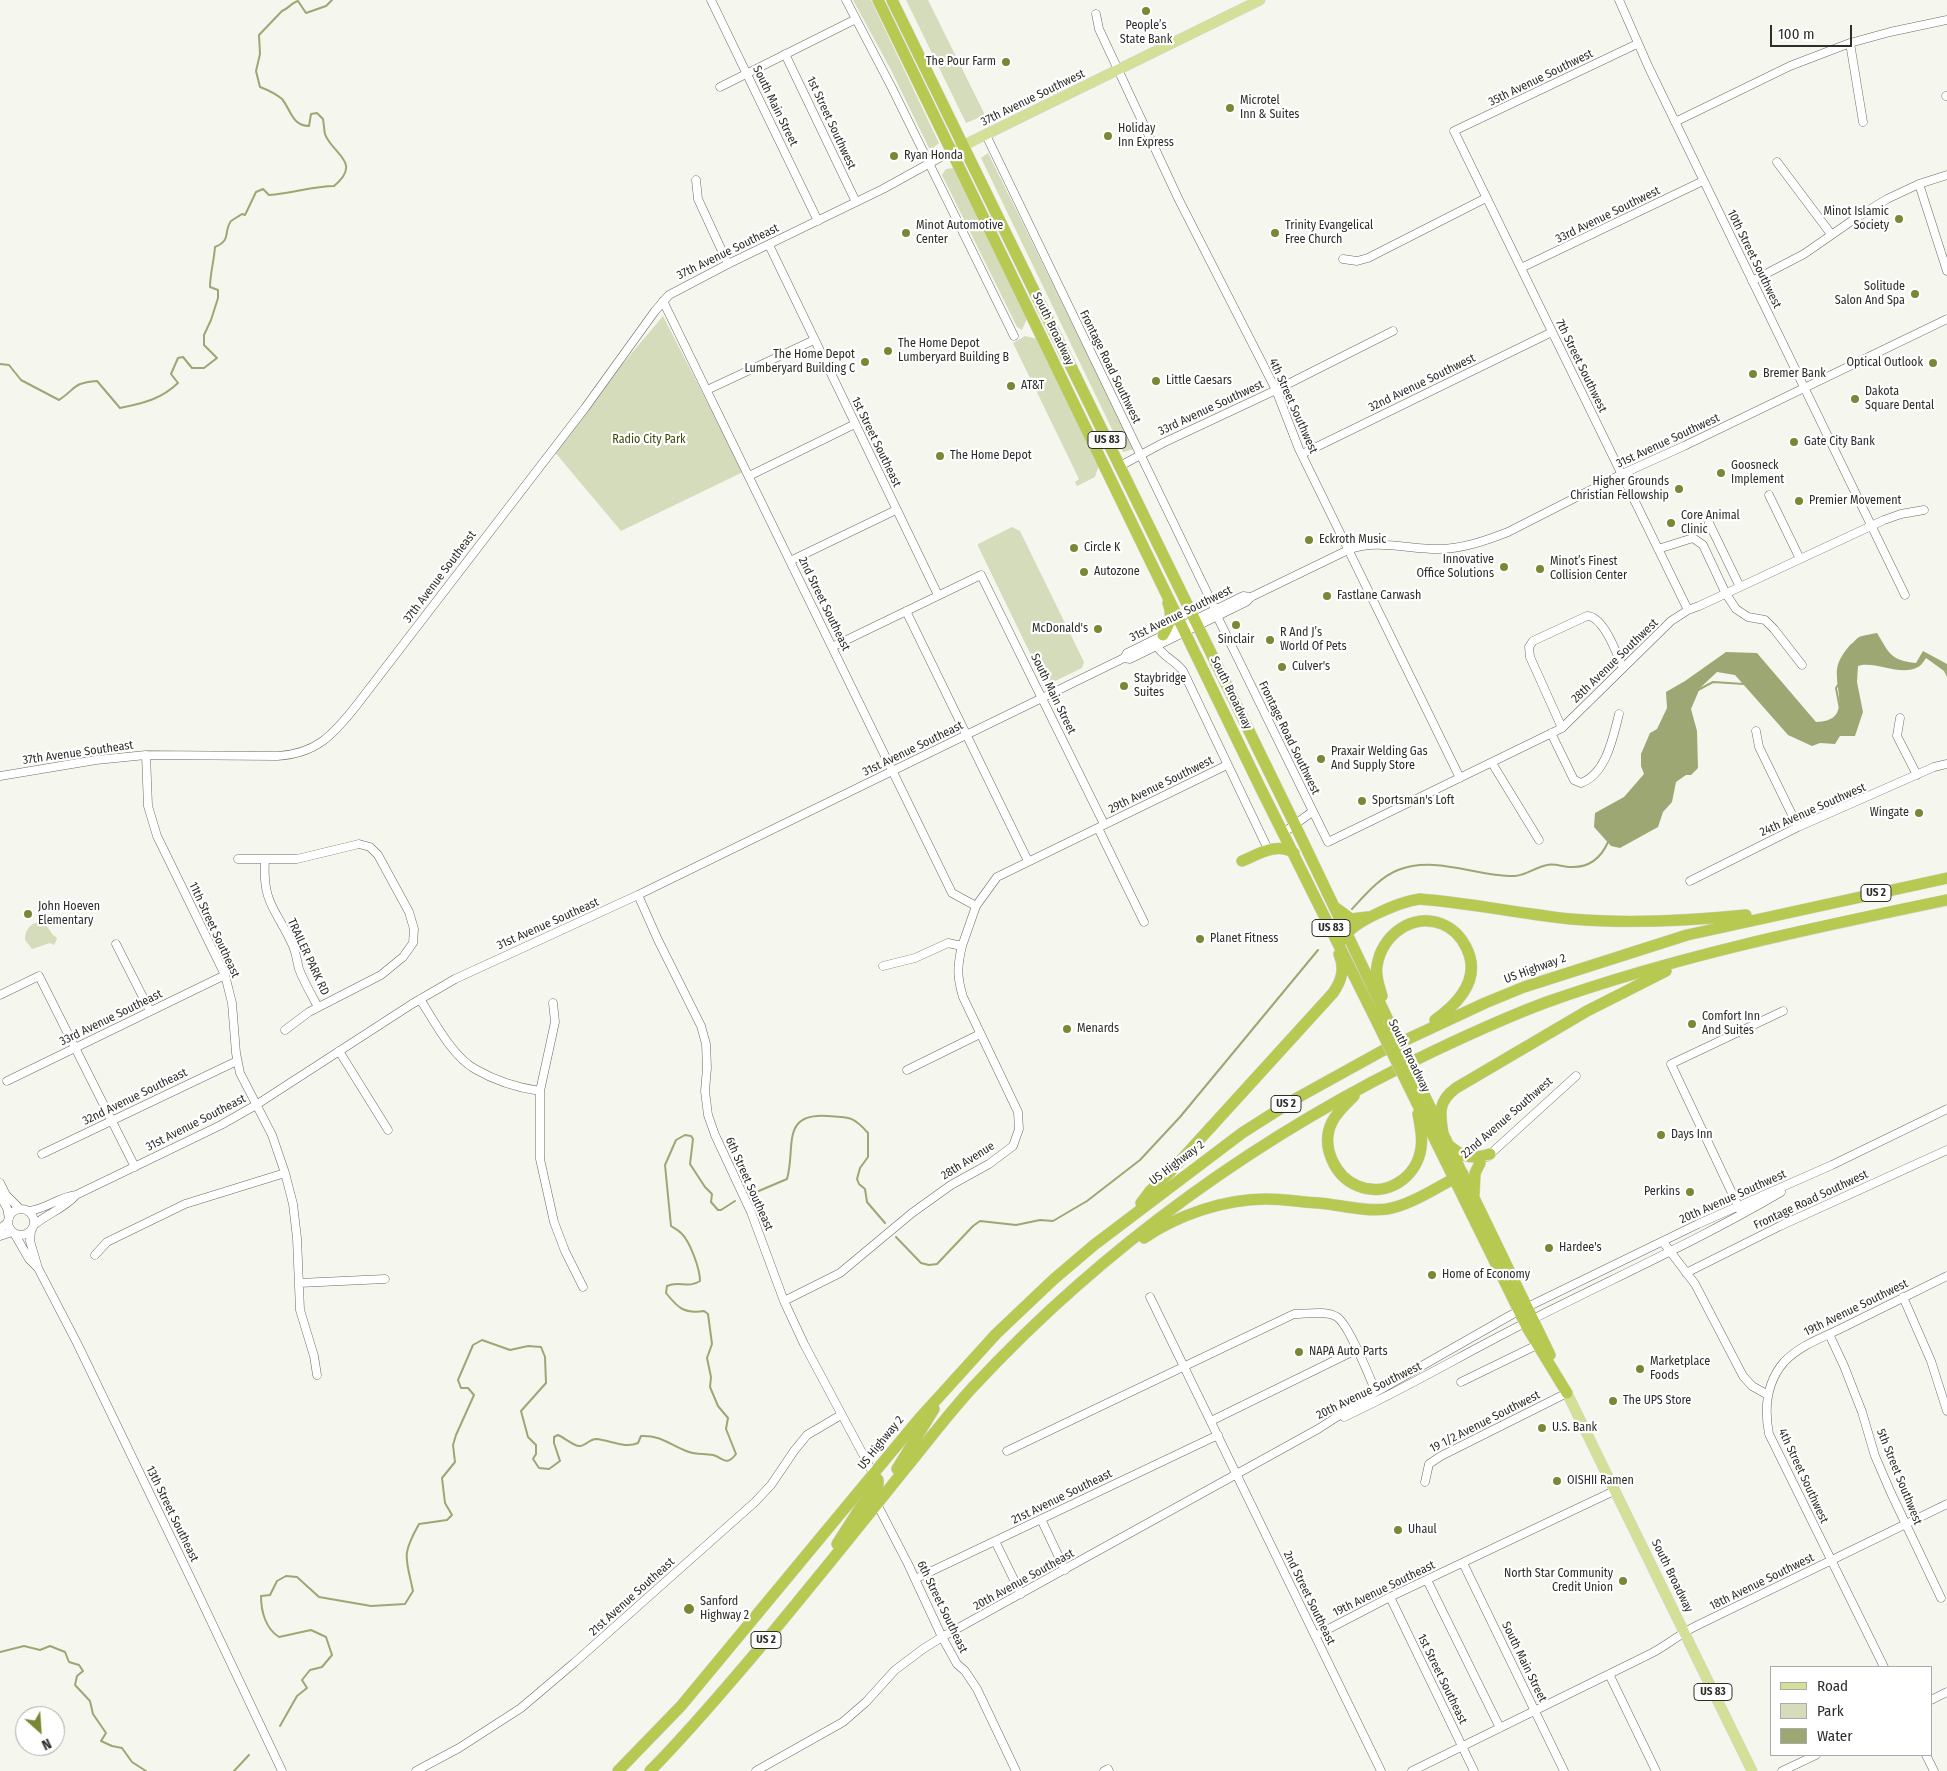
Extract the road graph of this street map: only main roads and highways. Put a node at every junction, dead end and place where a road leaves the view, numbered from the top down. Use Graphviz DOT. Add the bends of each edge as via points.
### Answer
graph roads {
  1 [pos="878,0"];
  2 [pos="892,0"];
  3 [pos="1260,0"];
  4 [pos="964,146"];
  5 [pos="950,152"];
  6 [pos="1036,327"];
  7 [pos="1063,381"];
  8 [pos="1093,413"];
  9 [pos="1120,466"];
  10 [pos="1109,476"];
  11 [pos="1137,532"];
  12 [pos="1173,575"];
  13 [pos="1160,578"];
  14 [pos="1191,625"];
  15 [pos="1163,635"];
  16 [pos="1296,857"];
  17 [pos="1242,861"];
  18 [pos="1947,877"];
  19 [pos="1947,900"];
  20 [pos="1332,906"];
  21 [pos="1804,909"];
  22 [pos="1373,916"];
  23 [pos="1346,933"];
  24 [pos="1723,950"];
  25 [pos="1346,958"];
  26 [pos="1386,1023"];
  27 [pos="1406,1039"];
  28 [pos="1386,1073"];
  29 [pos="1413,1086"];
  30 [pos="1446,1140"];
  31 [pos="1490,1154"];
  32 [pos="1480,1163"];
  33 [pos="1458,1176"];
  34 [pos="1422,1195"];
  35 [pos="1474,1198"];
  36 [pos="1468,1209"];
  37 [pos="1133,1215"];
  38 [pos="1095,1270"];
  39 [pos="1523,1310"];
  40 [pos="1529,1321"];
  41 [pos="947,1386"];
  42 [pos="1567,1393"];
  43 [pos="874,1474"];
  44 [pos="877,1504"];
  45 [pos="808,1588"];
  46 [pos="618,1771"];
  47 [pos="650,1771"];
  48 [pos="1752,1771"];
  1 -- 5 [label="highway, South Broadway / US 83"];
  2 -- 4 [label="highway, South Broadway / US 83"];
  3 -- 4 [label="main road, 37th Avenue Southwest"];
  4 -- 5 [label="main road, 37th Avenue Southwest"];
  4 -- 8 [label="highway, South Broadway / US 83"];
  5 -- 6 [label="highway, South Broadway / US 83"];
  6 -- 7 [label="highway, South Broadway / US 83"];
  6 -- 8 [label="highway" via="1043,325 1048,329 1072,382"];
  7 -- 9 [label="highway" via="1090,418 1113,465"];
  7 -- 10 [label="highway, South Broadway / US 83"];
  8 -- 9 [label="highway, South Broadway / US 83"];
  9 -- 12 [label="highway, South Broadway / US 83"];
  10 -- 11 [label="highway, South Broadway / US 83"];
  10 -- 12 [label="highway" via="1120,477 1145,529"];
  11 -- 13 [label="highway, South Broadway / US 83"];
  11 -- 14 [label="highway" via="1158,563"];
  12 -- 14 [label="highway, South Broadway / US 83"];
  13 -- 14 [label="highway, South Broadway / US 83"];
  13 -- 15 [label="highway" via="1171,612 1171,621"];
  14 -- 16 [label="highway, South Broadway / US 83"];
  14 -- 20 [label="highway, South Broadway / US 83" via="1238,708"];
  16 -- 17 [label="highway" via="1287,849 1272,849"];
  16 -- 25 [label="highway, South Broadway / US 83"];
  16 -- 37 [label="highway" via="1305,884 1340,958 1343,975 1339,985 1150,1191"];
  18 -- 21 [label="highway, US Highway 2 / US 2"];
  19 -- 24 [label="highway, US 2"];
  20 -- 22 [label="highway" via="1351,919"];
  20 -- 23 [label="highway, South Broadway / US 83"];
  21 -- 22 [label="highway" via="1700,920 1630,922 1552,917 1420,898"];
  21 -- 27 [label="highway, US Highway 2 / US 2" via="1687,935 1575,970 1485,1002"];
  22 -- 23 [label="highway"];
  23 -- 25 [label="highway" via="1343,940"];
  23 -- 26 [label="highway, South Broadway / US 83"];
  24 -- 28 [label="highway, US 2" via="1660,966 1545,1003"];
  24 -- 30 [label="highway" via="1636,984 1456,1088 1442,1104"];
  25 -- 26 [label="highway, South Broadway / US 83"];
  26 -- 27 [label="highway" via="1377,966 1390,937 1398,929 1420,922 1440,923 1452,929 1470,957 1471,970 1466,988 1453,1006"];
  26 -- 29 [label="highway, South Broadway / US 83, bridge"];
  27 -- 37 [label="highway, US Highway 2 / US 2" via="1271,1113 1219,1148"];
  28 -- 29 [label="highway" via="1345,1104 1330,1127 1330,1156 1337,1169 1360,1187 1381,1189 1400,1182 1412,1172 1422,1141"];
  28 -- 38 [label="highway, US 2" via="1312,1114 1248,1156 1161,1217"];
  29 -- 30 [label="highway, South Broadway / US 83"];
  29 -- 33 [label="highway, South Broadway / US 83"];
  30 -- 31 [label="highway" via="1459,1153 1472,1158"];
  30 -- 33 [label="highway, South Broadway / US 83"];
  32 -- 35 [label="highway" via="1475,1173"];
  33 -- 34 [label="highway"];
  33 -- 35 [label="highway, South Broadway / US 83"];
  33 -- 36 [label="highway, South Broadway / US 83"];
  34 -- 36 [label="highway" via="1444,1190 1452,1192"];
  34 -- 38 [label="highway" via="1402,1205 1375,1210 1265,1199 1201,1210 1148,1235"];
  35 -- 39 [label="highway, South Broadway / US 83"];
  36 -- 39 [label="highway, South Broadway / US 83"];
  37 -- 41 [label="highway, US Highway 2 / US 2" via="1054,1279"];
  38 -- 44 [label="highway, US 2" via="972,1387"];
  39 -- 40 [label="highway, South Broadway / US 83"];
  40 -- 42 [label="highway, South Broadway / US 83"];
  40 -- 42 [label="highway, South Broadway / US 83" via="1537,1345"];
  41 -- 43 [label="highway, US Highway 2 / US 2"];
  41 -- 44 [label="highway" via="904,1459 878,1494"];
  42 -- 48 [label="main road, South Broadway / US 83"];
  43 -- 45 [label="highway" via="878,1485"];
  43 -- 46 [label="highway, US Highway 2 / US 2" via="680,1706"];
  44 -- 45 [label="highway, US 2"];
  45 -- 47 [label="highway, US 2" via="722,1692"];
}
